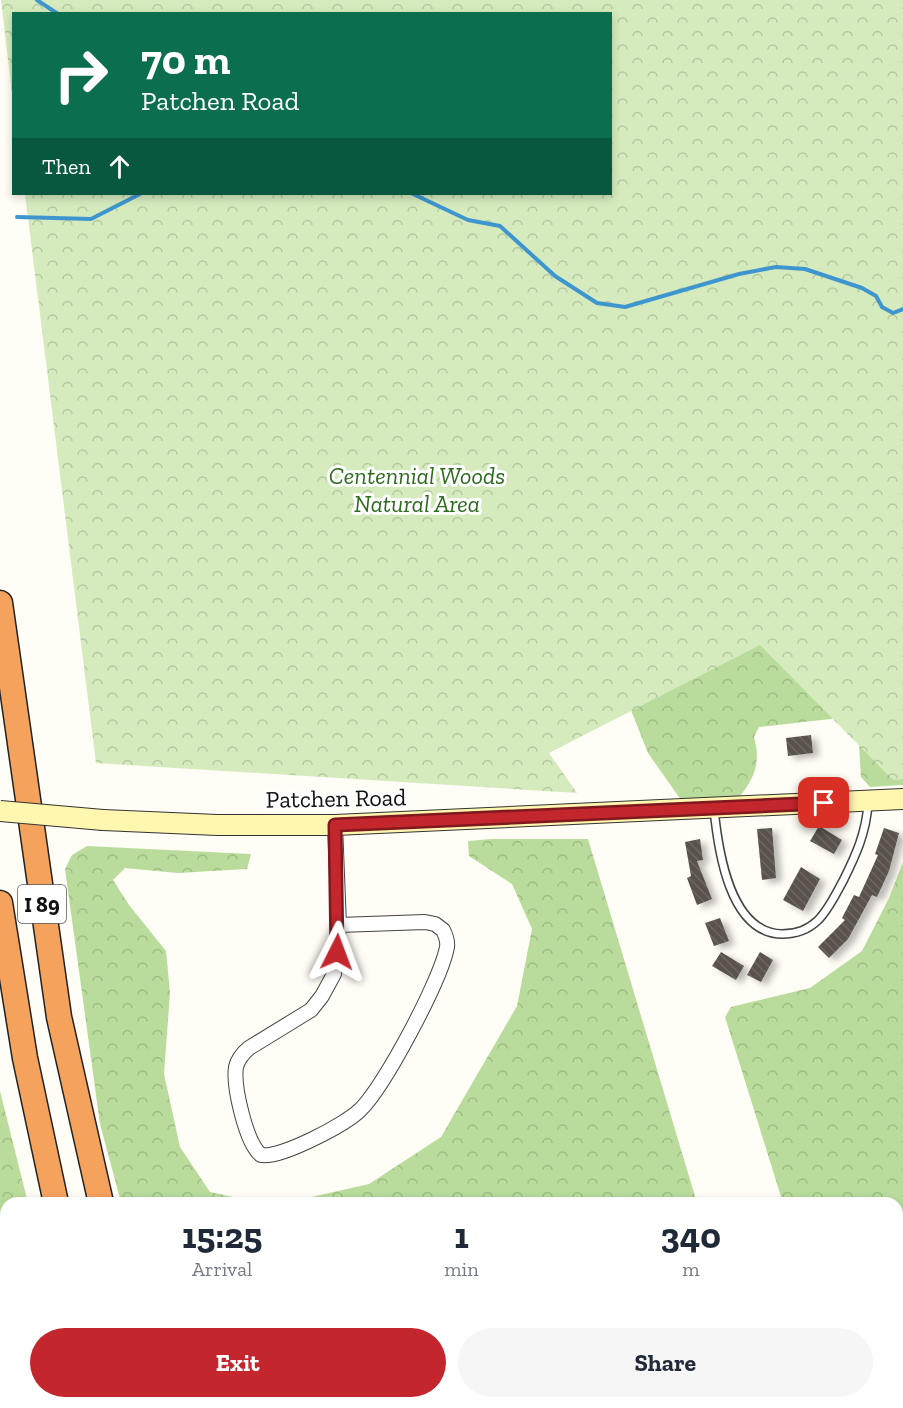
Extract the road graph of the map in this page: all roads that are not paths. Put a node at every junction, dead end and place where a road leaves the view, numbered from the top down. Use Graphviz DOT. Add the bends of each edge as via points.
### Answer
graph roads {
  1 [pos="0,603"];
  2 [pos="903,800"];
  3 [pos="868,801"];
  4 [pos="714,808"];
  5 [pos="0,811"];
  6 [pos="335,825"];
  7 [pos="0,903"];
  8 [pos="339,925"];
  9 [pos="55,1197"];
  10 [pos="100,1197"];
  1 -- 10 [label="highway, I 89" via="59,1017"];
  2 -- 3 [label="street, Patchen Road"];
  3 -- 4 [label="street, Patchen Road"];
  3 -- 4 [label="lane" via="862,842 828,909 810,928 788,934 763,930 741,910 720,853"];
  4 -- 6 [label="street, Patchen Road"];
  5 -- 6 [label="street, Patchen Road, bridge" via="217,825"];
  6 -- 8 [label="street"];
  7 -- 9 [label="highway, I 89" via="25,1058"];
  8 -- 8 [label="street" via="334,974 322,996 311,1010 249,1048 238,1061 237,1080 248,1136 261,1155 278,1154 343,1123 365,1105 405,1040 448,946 443,930 429,923"];
}
